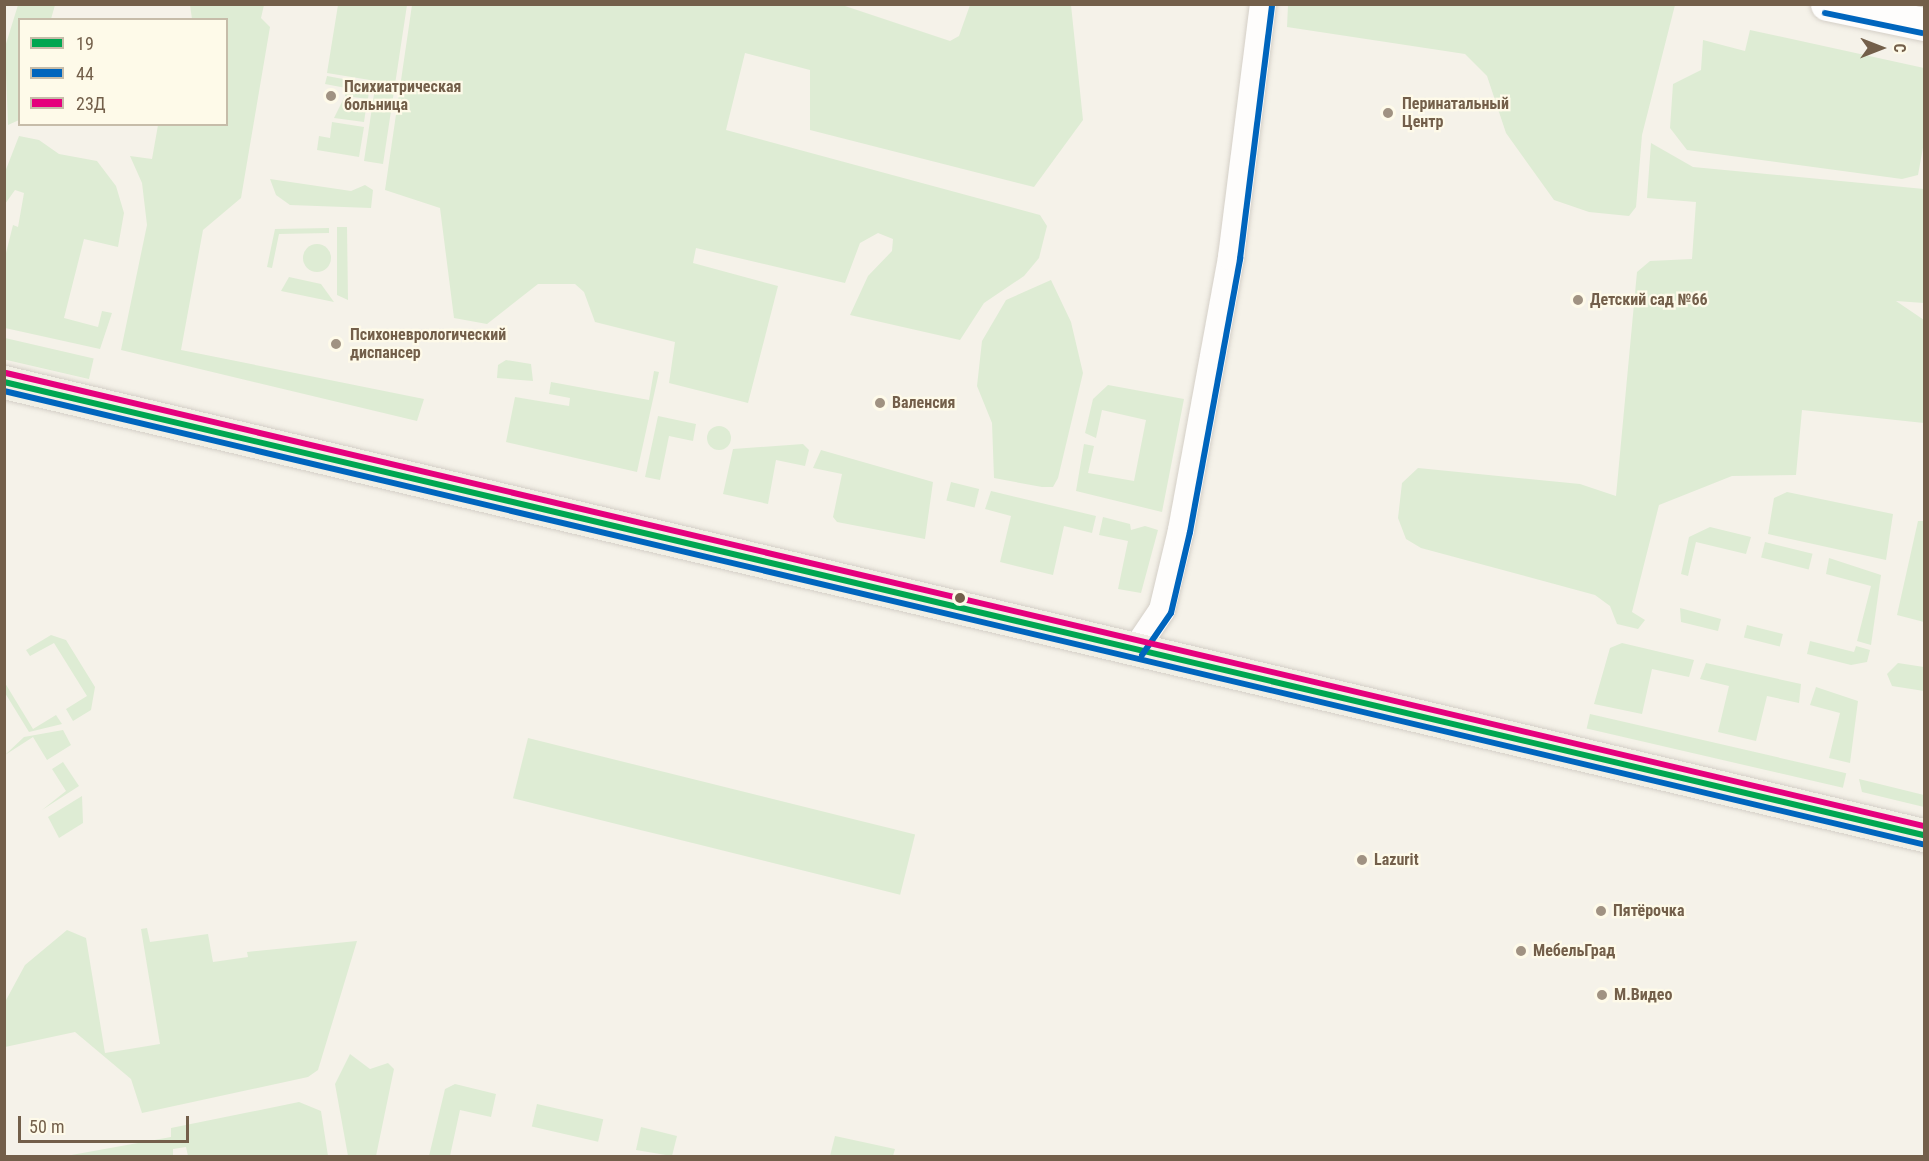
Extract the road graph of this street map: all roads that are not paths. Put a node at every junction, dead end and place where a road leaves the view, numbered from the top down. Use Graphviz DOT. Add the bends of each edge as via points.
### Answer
graph roads {
  1 [pos="1263,4"];
  2 [pos="1827,4"];
  3 [pos="1924,24"];
  4 [pos="4,381"];
  5 [pos="1135,650"];
  6 [pos="1924,835"];
  1 -- 5 [label="street" via="1231,257 1181,530 1162,610"];
  2 -- 3 [label="street"];
  4 -- 5 [label="main road"];
  5 -- 6 [label="main road"];
}
